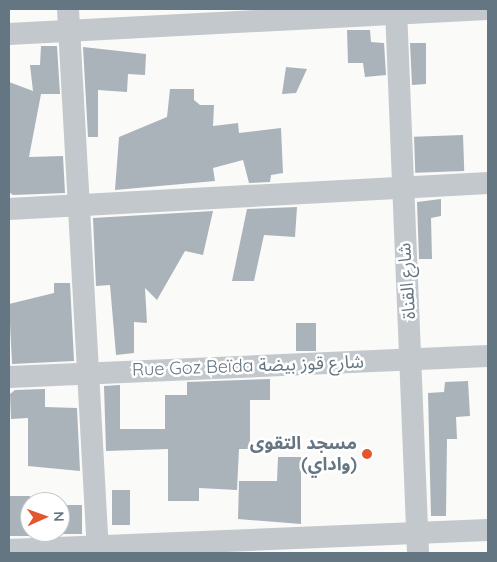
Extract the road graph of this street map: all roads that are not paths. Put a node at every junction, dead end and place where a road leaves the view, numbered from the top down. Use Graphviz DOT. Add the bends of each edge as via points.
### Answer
graph roads {
  1 [pos="68,9"];
  2 [pos="486,9"];
  3 [pos="396,11"];
  4 [pos="69,32"];
  5 [pos="9,34"];
  6 [pos="488,183"];
  7 [pos="400,188"];
  8 [pos="82,205"];
  9 [pos="9,208"];
  10 [pos="488,356"];
  11 [pos="412,360"];
  12 [pos="91,372"];
  13 [pos="9,377"];
  14 [pos="488,530"];
  15 [pos="418,544"];
  16 [pos="98,549"];
  17 [pos="9,550"];
  1 -- 4 [label="street"];
  2 -- 3 [label="street"];
  3 -- 4 [label="street"];
  3 -- 7 [label="street, شارع القناة"];
  4 -- 5 [label="street"];
  4 -- 8 [label="street"];
  6 -- 7 [label="street"];
  7 -- 8 [label="street"];
  7 -- 11 [label="street, شارع القناة"];
  8 -- 9 [label="street"];
  8 -- 12 [label="street"];
  10 -- 11 [label="street, Rue Goz Beïda شارع قوز بيضة"];
  11 -- 12 [label="street, Rue Goz Beïda شارع قوز بيضة"];
  11 -- 15 [label="street, شارع القناة"];
  12 -- 13 [label="street, Rue Goz Beïda شارع قوز بيضة"];
  12 -- 16 [label="street"];
  14 -- 15 [label="street"];
  15 -- 16 [label="street"];
  16 -- 17 [label="street"];
}
